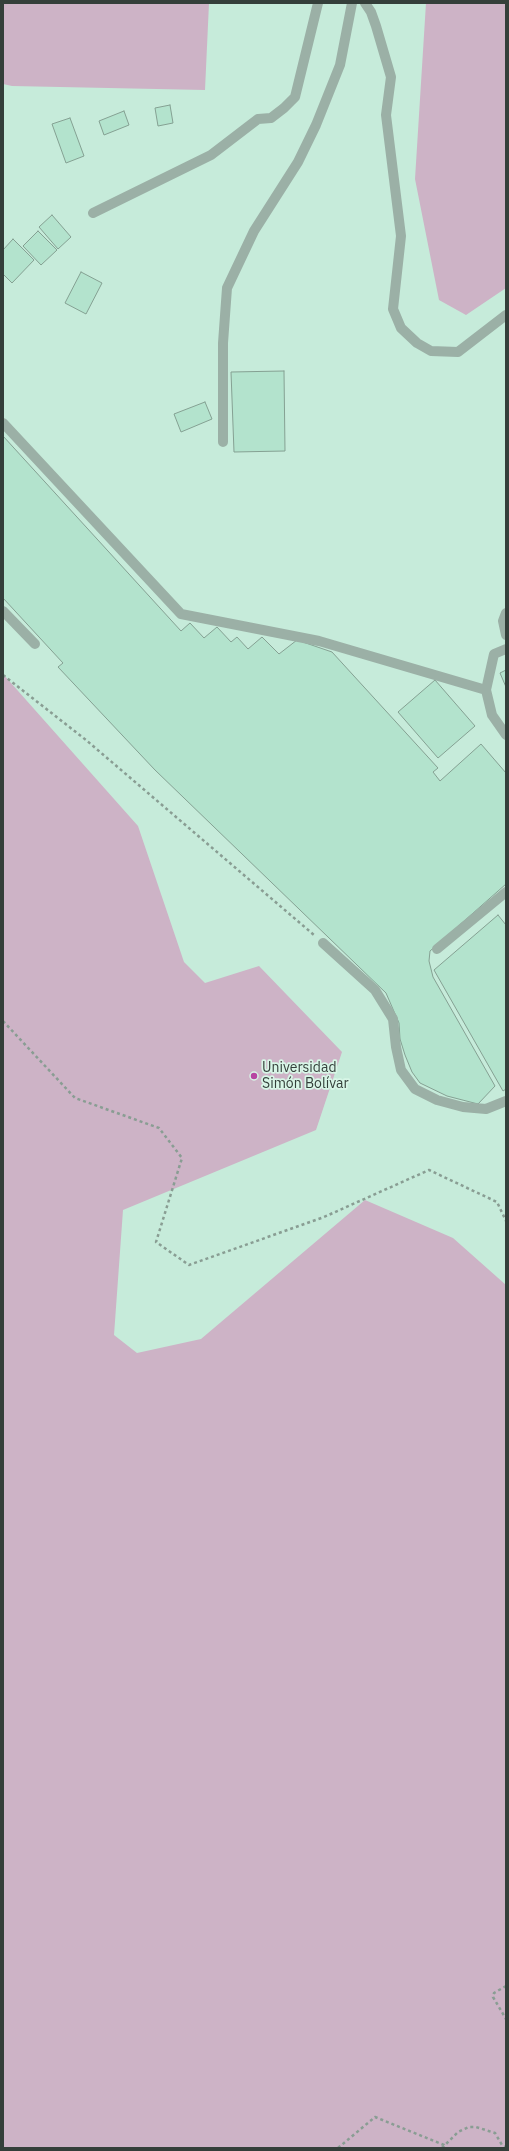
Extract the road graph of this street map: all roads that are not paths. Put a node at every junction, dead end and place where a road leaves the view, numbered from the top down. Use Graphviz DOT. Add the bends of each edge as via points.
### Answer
graph roads {
  1 [pos="318,3"];
  2 [pos="352,3"];
  3 [pos="365,3"];
  4 [pos="93,213"];
  5 [pos="506,315"];
  6 [pos="3,423"];
  7 [pos="223,442"];
  8 [pos="3,611"];
  9 [pos="506,613"];
  10 [pos="506,635"];
  11 [pos="36,644"];
  12 [pos="506,649"];
  13 [pos="486,690"];
  14 [pos="506,735"];
  15 [pos="506,892"];
  16 [pos="323,943"];
  17 [pos="437,948"];
  18 [pos="506,1101"];
  1 -- 4 [label="lane" via="295,97 288,104 271,118 258,119 211,155"];
  2 -- 7 [label="lane" via="340,65 316,124 298,162 254,232 227,288 223,342"];
  3 -- 5 [label="lane" via="376,26 391,77 386,115 401,236 393,309 401,328 417,343 431,351 458,352"];
  6 -- 13 [label="lane" via="181,614 319,641"];
  8 -- 11 [label="lane"];
  9 -- 10 [label="lane" via="503,621"];
  12 -- 13 [label="lane" via="494,654"];
  13 -- 14 [label="lane" via="492,715"];
  15 -- 17 [label="lane"];
  16 -- 18 [label="lane" via="375,990 393,1019 401,1070 416,1089 437,1100 463,1107 486,1109"];
}
